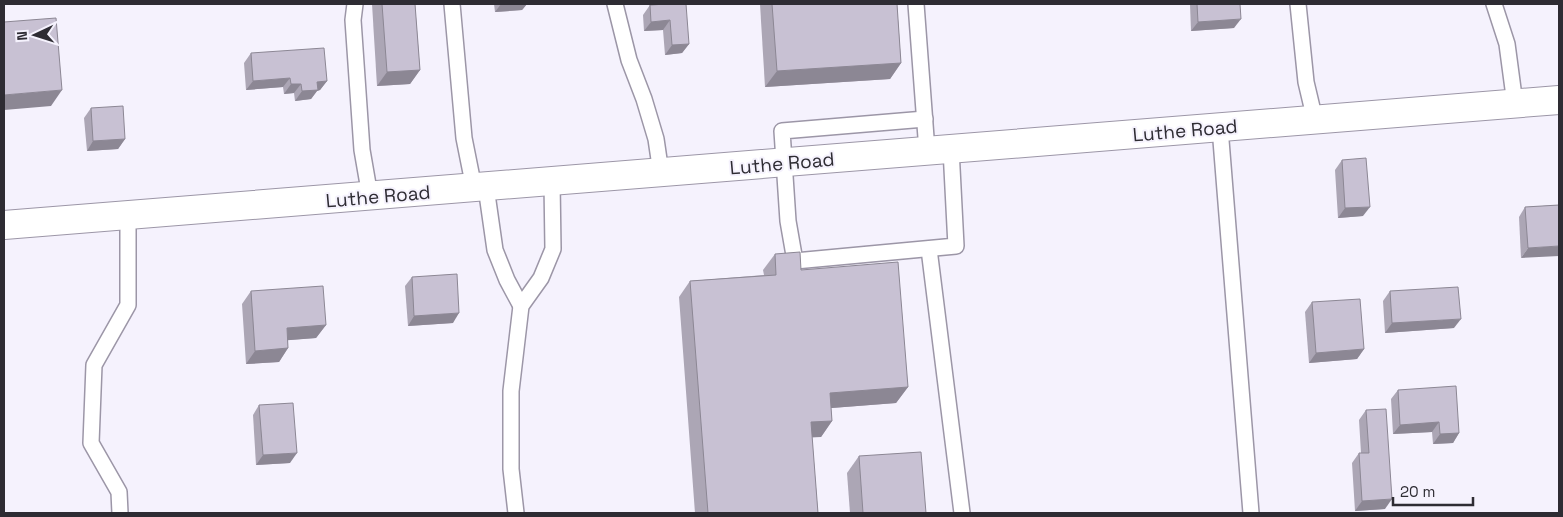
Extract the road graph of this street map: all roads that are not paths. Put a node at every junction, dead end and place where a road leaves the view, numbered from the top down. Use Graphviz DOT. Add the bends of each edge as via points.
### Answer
graph roads {
  1 [pos="355,4"];
  2 [pos="452,4"];
  3 [pos="615,4"];
  4 [pos="916,4"];
  5 [pos="1298,4"];
  6 [pos="1494,4"];
  7 [pos="1559,100"];
  8 [pos="1515,104"];
  9 [pos="925,119"];
  10 [pos="1315,120"];
  11 [pos="1220,128"];
  12 [pos="939,150"];
  13 [pos="785,163"];
  14 [pos="661,173"];
  15 [pos="552,182"];
  16 [pos="480,187"];
  17 [pos="370,196"];
  18 [pos="128,216"];
  19 [pos="4,225"];
  20 [pos="929,249"];
  21 [pos="521,306"];
  22 [pos="120,513"];
  23 [pos="516,513"];
  24 [pos="962,513"];
  25 [pos="1251,513"];
  1 -- 17 [label="lane" via="353,20 362,150"];
  2 -- 16 [label="lane" via="464,138"];
  3 -- 14 [label="lane" via="629,60 656,139"];
  4 -- 9 [label="lane"];
  5 -- 10 [label="lane" via="1306,82"];
  6 -- 8 [label="lane" via="1507,44"];
  7 -- 8 [label="street, Luthe Road"];
  8 -- 10 [label="street, Luthe Road"];
  9 -- 12 [label="lane"];
  9 -- 13 [label="lane" via="782,131"];
  10 -- 11 [label="street, Luthe Road"];
  11 -- 12 [label="street, Luthe Road"];
  11 -- 25 [label="lane"];
  12 -- 13 [label="street, Luthe Road"];
  12 -- 20 [label="lane" via="956,246"];
  13 -- 14 [label="street, Luthe Road"];
  13 -- 20 [label="lane" via="788,221 795,261"];
  14 -- 15 [label="street, Luthe Road"];
  15 -- 16 [label="street, Luthe Road"];
  15 -- 21 [label="lane" via="553,249 541,278"];
  16 -- 17 [label="street, Luthe Road"];
  16 -- 21 [label="lane" via="495,250 506,280"];
  17 -- 18 [label="street, Luthe Road"];
  18 -- 19 [label="street, Luthe Road"];
  18 -- 22 [label="lane" via="128,305 94,366 93,385 92,443 119,492"];
  20 -- 24 [label="lane"];
  21 -- 23 [label="lane" via="511,391 511,469"];
}
